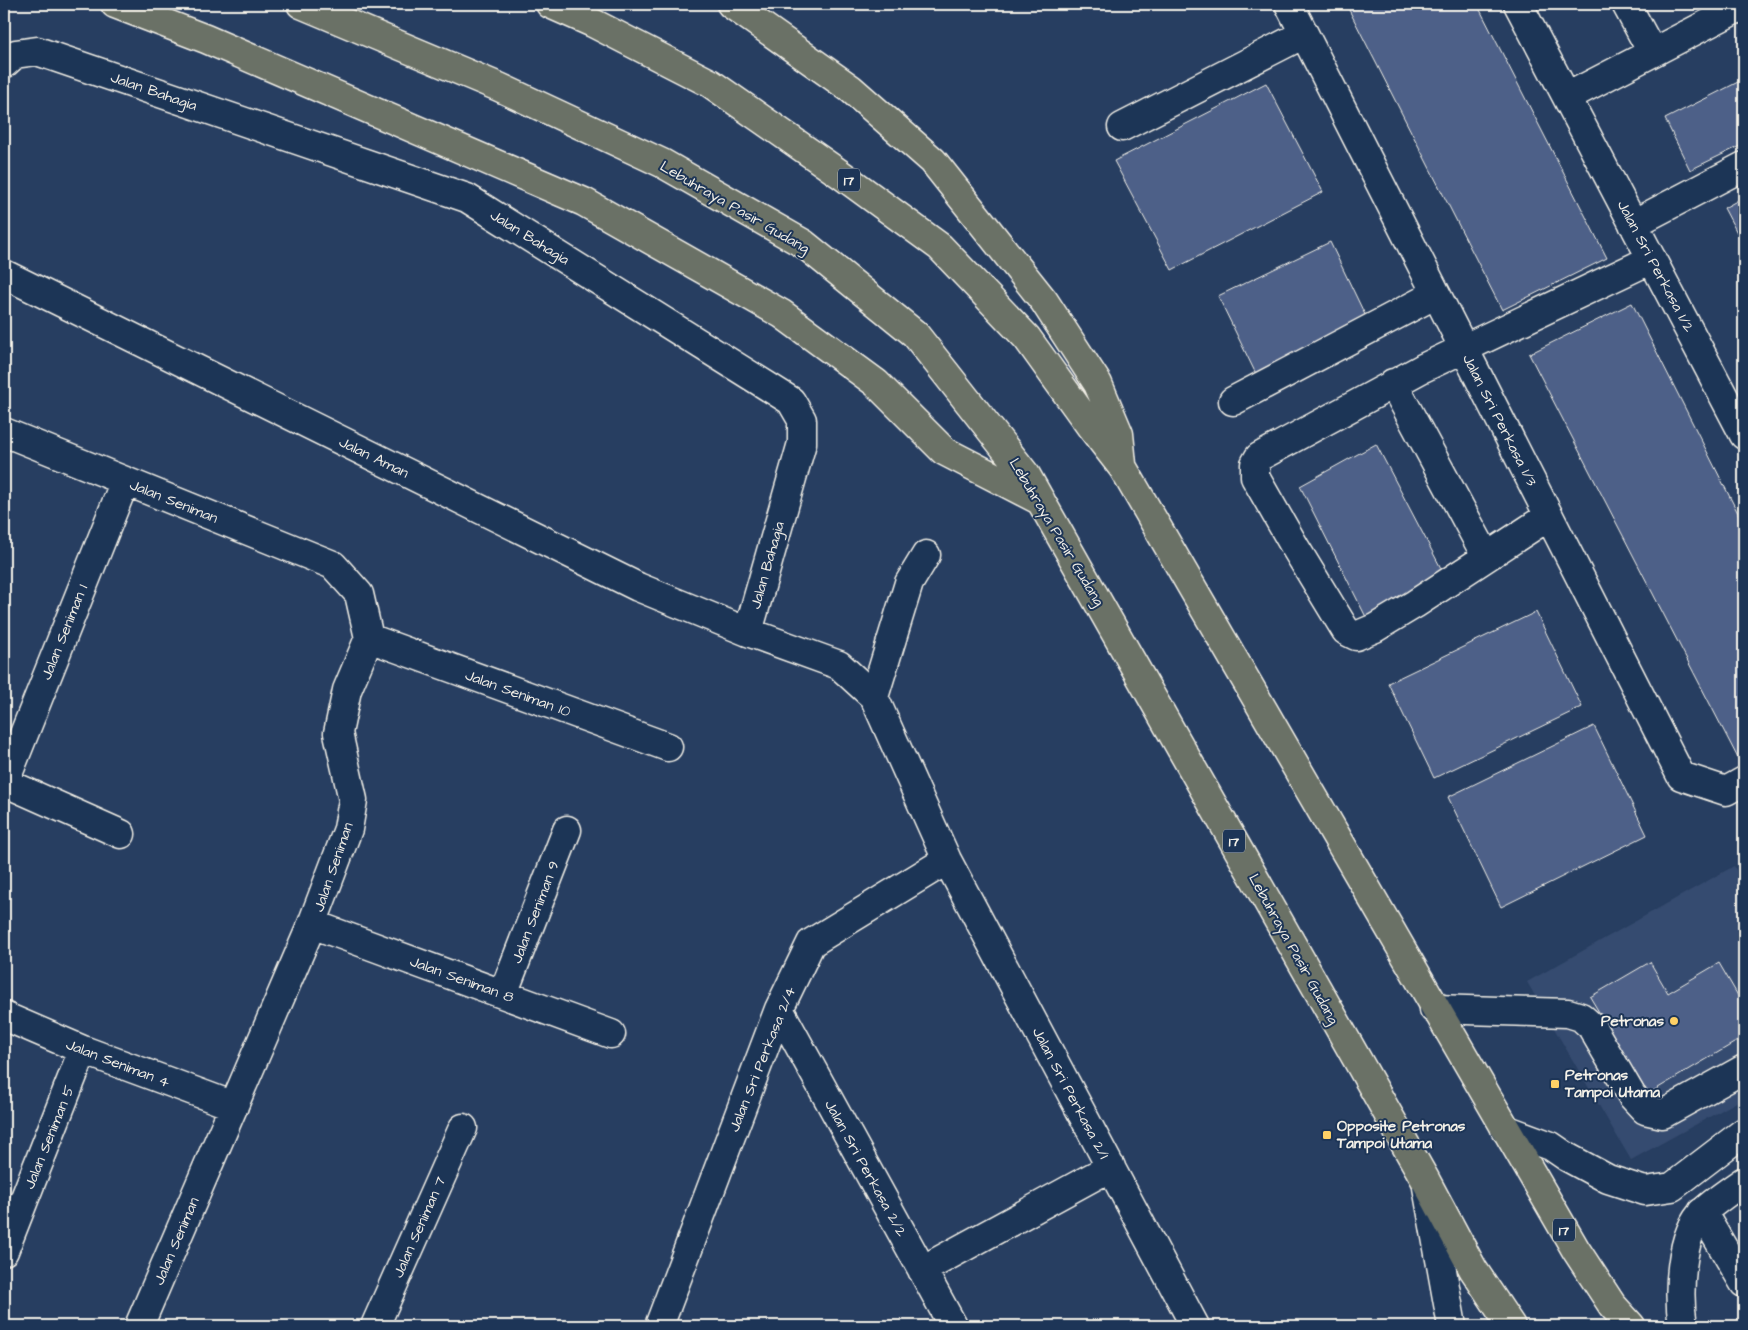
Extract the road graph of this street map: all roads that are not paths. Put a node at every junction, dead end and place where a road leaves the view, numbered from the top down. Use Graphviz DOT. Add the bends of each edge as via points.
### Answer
graph roads {
  1 [pos="115,4"];
  2 [pos="301,4"];
  3 [pos="550,4"];
  4 [pos="731,4"];
  5 [pos="1289,4"];
  6 [pos="1518,4"];
  7 [pos="1626,4"];
  8 [pos="1744,4"];
  9 [pos="1304,34"];
  10 [pos="1652,52"];
  11 [pos="10,59"];
  12 [pos="1567,97"];
  13 [pos="1122,127"];
  14 [pos="1744,166"];
  15 [pos="1633,224"];
  16 [pos="1652,259"];
  17 [pos="4,274"];
  18 [pos="1436,294"];
  19 [pos="1464,348"];
  20 [pos="1393,383"];
  21 [pos="1233,401"];
  22 [pos="4,432"];
  23 [pos="1744,435"];
  24 [pos="1123,468"];
  25 [pos="125,481"];
  26 [pos="1041,501"];
  27 [pos="1549,516"];
  28 [pos="926,555"];
  29 [pos="1486,556"];
  30 [pos="748,632"];
  31 [pos="368,638"];
  32 [pos="874,697"];
  33 [pos="668,747"];
  34 [pos="1744,781"];
  35 [pos="4,783"];
  36 [pos="566,830"];
  37 [pos="121,834"];
  38 [pos="947,860"];
  39 [pos="312,924"];
  40 [pos="503,994"];
  41 [pos="1434,1008"];
  42 [pos="779,1009"];
  43 [pos="4,1016"];
  44 [pos="611,1034"];
  45 [pos="84,1050"];
  46 [pos="1744,1069"];
  47 [pos="234,1106"];
  48 [pos="464,1128"];
  49 [pos="1504,1129"];
  50 [pos="1744,1132"];
  51 [pos="1111,1167"];
  52 [pos="1426,1181"];
  53 [pos="1744,1181"];
  54 [pos="1702,1212"];
  55 [pos="4,1251"];
  56 [pos="922,1270"];
  57 [pos="1744,1282"];
  58 [pos="139,1326"];
  59 [pos="375,1326"];
  60 [pos="660,1326"];
  61 [pos="953,1326"];
  62 [pos="1195,1326"];
  63 [pos="1452,1326"];
  64 [pos="1511,1326"];
  65 [pos="1631,1326"];
  66 [pos="1683,1326"];
  1 -- 26 [label="highway" via="206,39 584,202 782,314 876,384 944,452"];
  2 -- 26 [label="highway, Lebuhraya Pasir Gudang / 17" via="499,86 662,163 804,244 915,334 1015,460"];
  3 -- 24 [label="highway, 17" via="710,83 940,247 1027,338"];
  4 -- 24 [label="highway" via="851,89 933,161 1044,301 1098,384 1119,434"];
  5 -- 9 [label="street, Jalan Sri Perkasa 1/3"];
  6 -- 12 [label="street, Jalan Sri Perkasa 1/2"];
  7 -- 10 [label="street"];
  8 -- 10 [label="street"];
  9 -- 13 [label="street"];
  9 -- 18 [label="street, Jalan Sri Perkasa 1/3"];
  10 -- 12 [label="street"];
  11 -- 30 [label="street, Jalan Bahagia" via="37,51 467,198 790,401 802,420 802,443"];
  12 -- 15 [label="street, Jalan Sri Perkasa 1/2"];
  14 -- 15 [label="street"];
  15 -- 16 [label="street, Jalan Sri Perkasa 1/2"];
  16 -- 19 [label="street"];
  16 -- 23 [label="street, Jalan Sri Perkasa 1/2"];
  17 -- 30 [label="street, Jalan Aman" via="638,587"];
  18 -- 19 [label="street, Jalan Sri Perkasa 1/3"];
  18 -- 21 [label="street"];
  19 -- 20 [label="street"];
  19 -- 27 [label="street, Jalan Sri Perkasa 1/3"];
  20 -- 29 [label="street"];
  20 -- 29 [label="street" via="1259,457 1255,464 1255,477 1346,631 1356,636 1407,609"];
  22 -- 25 [label="street, Jalan Seniman"];
  24 -- 41 [label="highway, 17"];
  25 -- 31 [label="street, Jalan Seniman" via="332,565 359,594"];
  25 -- 35 [label="street, Jalan Seniman 1"];
  26 -- 52 [label="highway, Lebuhraya Pasir Gudang / 17"];
  27 -- 29 [label="street"];
  27 -- 34 [label="street, Jalan Sri Perkasa 1/3" via="1681,776 1726,790"];
  28 -- 32 [label="street" via="909,583"];
  30 -- 32 [label="street, Jalan Aman" via="839,665"];
  31 -- 33 [label="street, Jalan Seniman 10"];
  31 -- 39 [label="street, Jalan Seniman" via="347,690 338,733 353,800 348,829"];
  32 -- 38 [label="street, Jalan Sri Perkasa 2/1"];
  35 -- 37 [label="street"];
  36 -- 40 [label="street, Jalan Seniman 9"];
  38 -- 42 [label="street, Jalan Sri Perkasa 2/4" via="811,943"];
  38 -- 51 [label="street, Jalan Sri Perkasa 2/1"];
  39 -- 40 [label="street, Jalan Seniman 8"];
  39 -- 47 [label="street, Jalan Seniman"];
  40 -- 44 [label="street, Jalan Seniman 8"];
  41 -- 46 [label="street" via="1568,1013 1581,1017 1592,1026 1632,1096 1645,1110 1663,1114"];
  41 -- 49 [label="highway, 17"];
  42 -- 56 [label="street, Jalan Sri Perkasa 2/2"];
  42 -- 60 [label="street, Jalan Sri Perkasa 2/4"];
  43 -- 45 [label="street, Jalan Seniman 4"];
  45 -- 47 [label="street, Jalan Seniman 4"];
  45 -- 55 [label="street, Jalan Seniman 5"];
  47 -- 58 [label="street, Jalan Seniman"];
  48 -- 59 [label="street, Jalan Seniman 7"];
  49 -- 50 [label="street" via="1551,1146 1608,1179 1645,1191 1672,1187"];
  49 -- 65 [label="highway, 17" via="1576,1250 1612,1305"];
  51 -- 56 [label="street"];
  51 -- 62 [label="street, Jalan Sri Perkasa 2/1"];
  52 -- 63 [label="street"];
  52 -- 64 [label="highway, Lebuhraya Pasir Gudang / 17" via="1473,1269"];
  53 -- 54 [label="street"];
  54 -- 57 [label="street"];
  54 -- 66 [label="street" via="1688,1236 1682,1268"];
  56 -- 61 [label="street, Jalan Sri Perkasa 2/2"];
}
